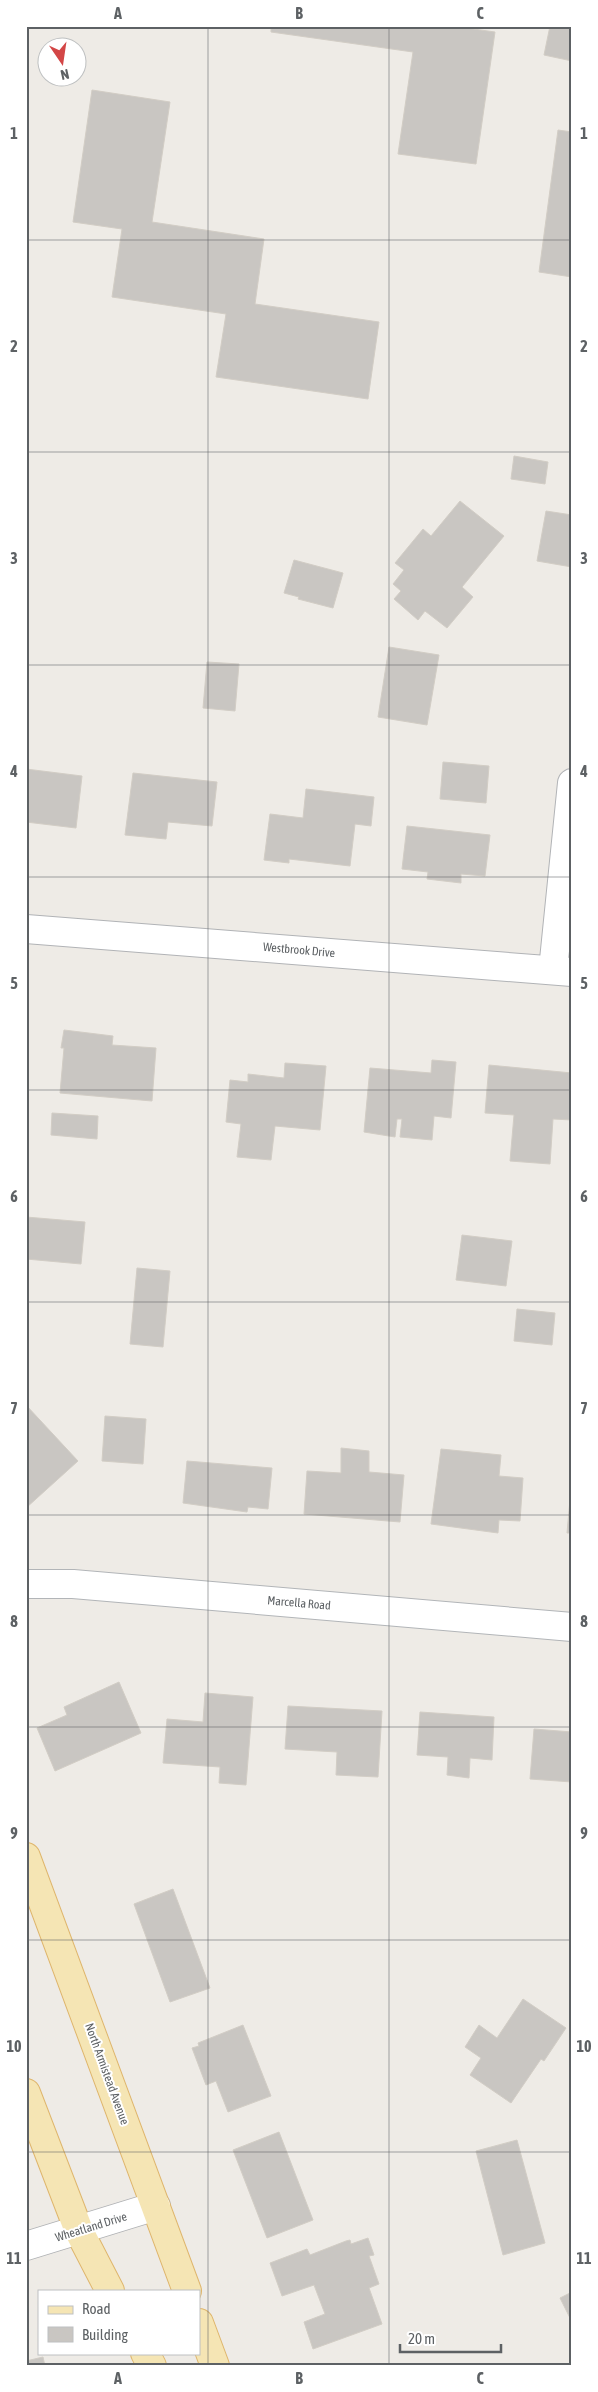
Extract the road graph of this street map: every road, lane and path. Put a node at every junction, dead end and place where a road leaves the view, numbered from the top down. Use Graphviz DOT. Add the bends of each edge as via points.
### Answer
graph roads {
  1 [pos="572,783"];
  2 [pos="26,928"];
  3 [pos="562,971"];
  4 [pos="26,1584"];
  5 [pos="572,1627"];
  6 [pos="26,1857"];
  7 [pos="26,2093"];
  8 [pos="156,2206"];
  9 [pos="79,2231"];
  10 [pos="26,2246"];
  11 [pos="109,2290"];
  12 [pos="187,2290"];
  13 [pos="200,2325"];
  14 [pos="146,2354"];
  15 [pos="152,2366"];
  16 [pos="215,2366"];
  1 -- 3 [label="street"];
  2 -- 3 [label="street, Westbrook Drive"];
  4 -- 5 [label="street, Marcella Road" via="83,1585"];
  6 -- 8 [label="main road, North Armistead Avenue"];
  7 -- 9 [label="main road"];
  8 -- 9 [label="street, Wheatland Drive"];
  8 -- 12 [label="main road, North Armistead Avenue"];
  9 -- 10 [label="street, Wheatland Drive"];
  9 -- 11 [label="main road"];
  13 -- 16 [label="main road"];
  14 -- 15 [label="main road"];
}
